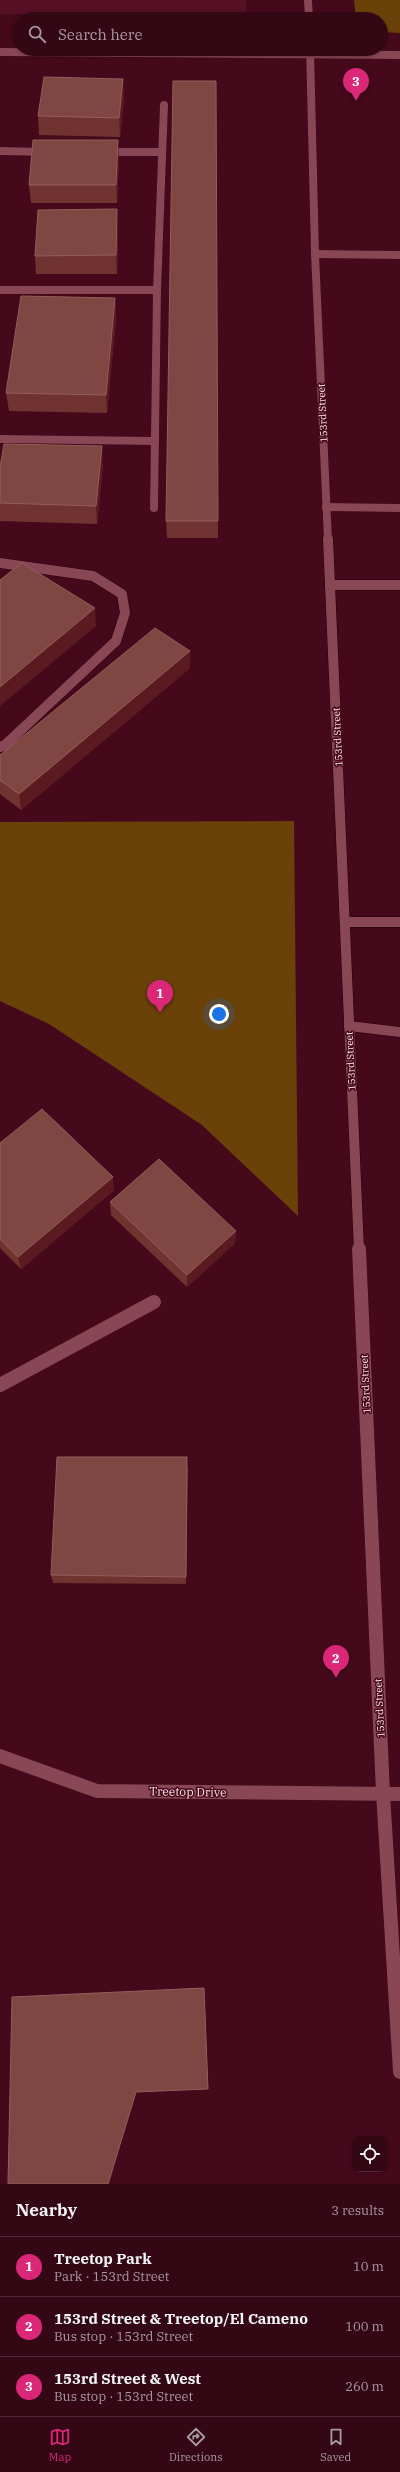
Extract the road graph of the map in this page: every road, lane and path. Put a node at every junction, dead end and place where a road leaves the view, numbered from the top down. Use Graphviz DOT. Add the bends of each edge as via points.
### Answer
graph roads {
  1 [pos="308,0"];
  2 [pos="308,12"];
  3 [pos="0,52"];
  4 [pos="12,52"];
  5 [pos="388,55"];
  6 [pos="400,55"];
  7 [pos="310,56"];
  8 [pos="164,105"];
  9 [pos="0,151"];
  10 [pos="54,152"];
  11 [pos="93,152"];
  12 [pos="162,152"];
  13 [pos="315,254"];
  14 [pos="400,254"];
  15 [pos="0,290"];
  16 [pos="157,290"];
  17 [pos="0,439"];
  18 [pos="155,441"];
  19 [pos="326,507"];
  20 [pos="154,508"];
  21 [pos="400,508"];
  22 [pos="0,563"];
  23 [pos="330,585"];
  24 [pos="400,585"];
  25 [pos="0,747"];
  26 [pos="345,922"];
  27 [pos="400,922"];
  28 [pos="349,1026"];
  29 [pos="400,1032"];
  30 [pos="154,1302"];
  31 [pos="0,1385"];
  32 [pos="0,1756"];
  33 [pos="383,1793"];
  34 [pos="400,1794"];
  35 [pos="398,2024"];
  36 [pos="400,2072"];
  1 -- 2 [label="street"];
  3 -- 4 [label="street"];
  5 -- 6 [label="street"];
  7 -- 13 [label="street, 153rd Street"];
  8 -- 12 [label="street"];
  9 -- 10 [label="street"];
  11 -- 12 [label="street"];
  12 -- 16 [label="street"];
  13 -- 14 [label="street"];
  13 -- 19 [label="street, 153rd Street"];
  15 -- 16 [label="street"];
  16 -- 18 [label="street"];
  17 -- 18 [label="street"];
  18 -- 20 [label="street"];
  19 -- 21 [label="street"];
  19 -- 23 [label="street, 153rd Street"];
  22 -- 25 [label="street" via="93,576 122,594 125,613 116,641"];
  23 -- 24 [label="street"];
  23 -- 26 [label="street, 153rd Street"];
  26 -- 27 [label="street"];
  26 -- 28 [label="street, 153rd Street"];
  28 -- 29 [label="street"];
  28 -- 33 [label="street, 153rd Street"];
  30 -- 31 [label="street"];
  32 -- 33 [label="street, Treetop Drive" via="97,1791"];
  33 -- 34 [label="street, Treetop Drive"];
  33 -- 35 [label="street, 153rd Street"];
  35 -- 36 [label="street, 153rd Street"];
}
